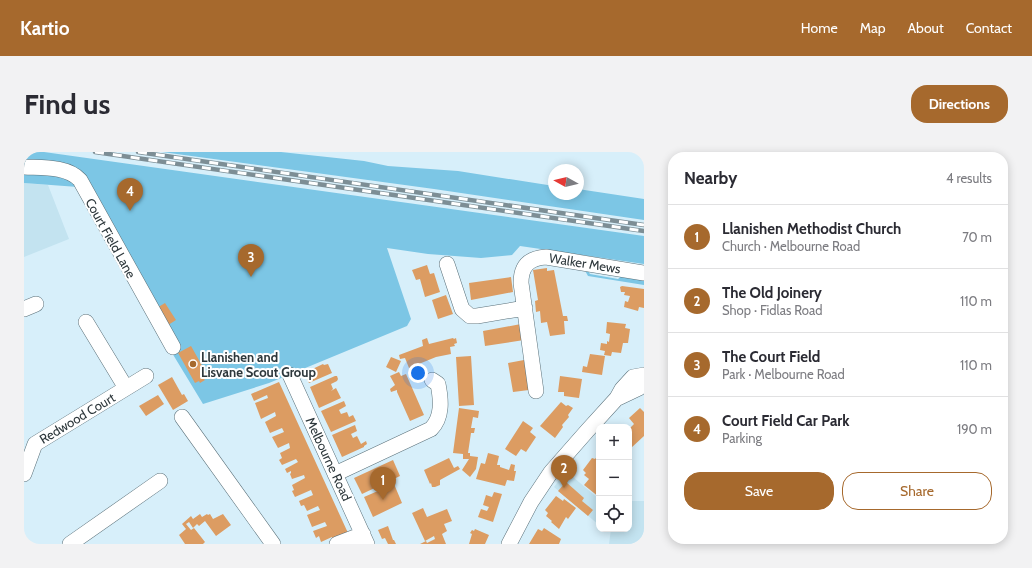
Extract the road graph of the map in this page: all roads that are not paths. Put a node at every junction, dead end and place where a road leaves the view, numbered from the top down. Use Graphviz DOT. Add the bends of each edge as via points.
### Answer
graph roads {
  1 [pos="24,167"];
  2 [pos="447,264"];
  3 [pos="644,273"];
  4 [pos="525,308"];
  5 [pos="86,322"];
  6 [pos="173,347"];
  7 [pos="290,375"];
  8 [pos="644,375"];
  9 [pos="146,376"];
  10 [pos="432,380"];
  11 [pos="644,382"];
  12 [pos="126,388"];
  13 [pos="536,391"];
  14 [pos="617,398"];
  15 [pos="182,417"];
  16 [pos="24,474"];
  17 [pos="335,474"];
  18 [pos="160,481"];
  19 [pos="365,539"];
  20 [pos="70,544"];
  21 [pos="273,544"];
  22 [pos="337,544"];
  23 [pos="509,544"];
  1 -- 6 [label="street, Court Field Lane" via="67,171 80,180"];
  2 -- 4 [label="street" via="462,309 470,316"];
  3 -- 4 [label="street, Walker Mews" via="546,257 534,258 528,262 521,275"];
  4 -- 13 [label="street, Walker Mews"];
  5 -- 12 [label="street, Redwood Court"];
  7 -- 17 [label="street, Melbourne Road"];
  8 -- 14 [label="street" via="633,377 622,388"];
  9 -- 12 [label="street, Redwood Court"];
  10 -- 17 [label="street" via="438,384 441,407 436,424 431,429"];
  11 -- 14 [label="street" via="639,388"];
  12 -- 16 [label="street, Redwood Court" via="35,444"];
  14 -- 23 [label="street" via="551,472 531,502"];
  15 -- 21 [label="street"];
  17 -- 19 [label="street, Melbourne Road"];
  18 -- 20 [label="street"];
  19 -- 22 [label="street"];
}
